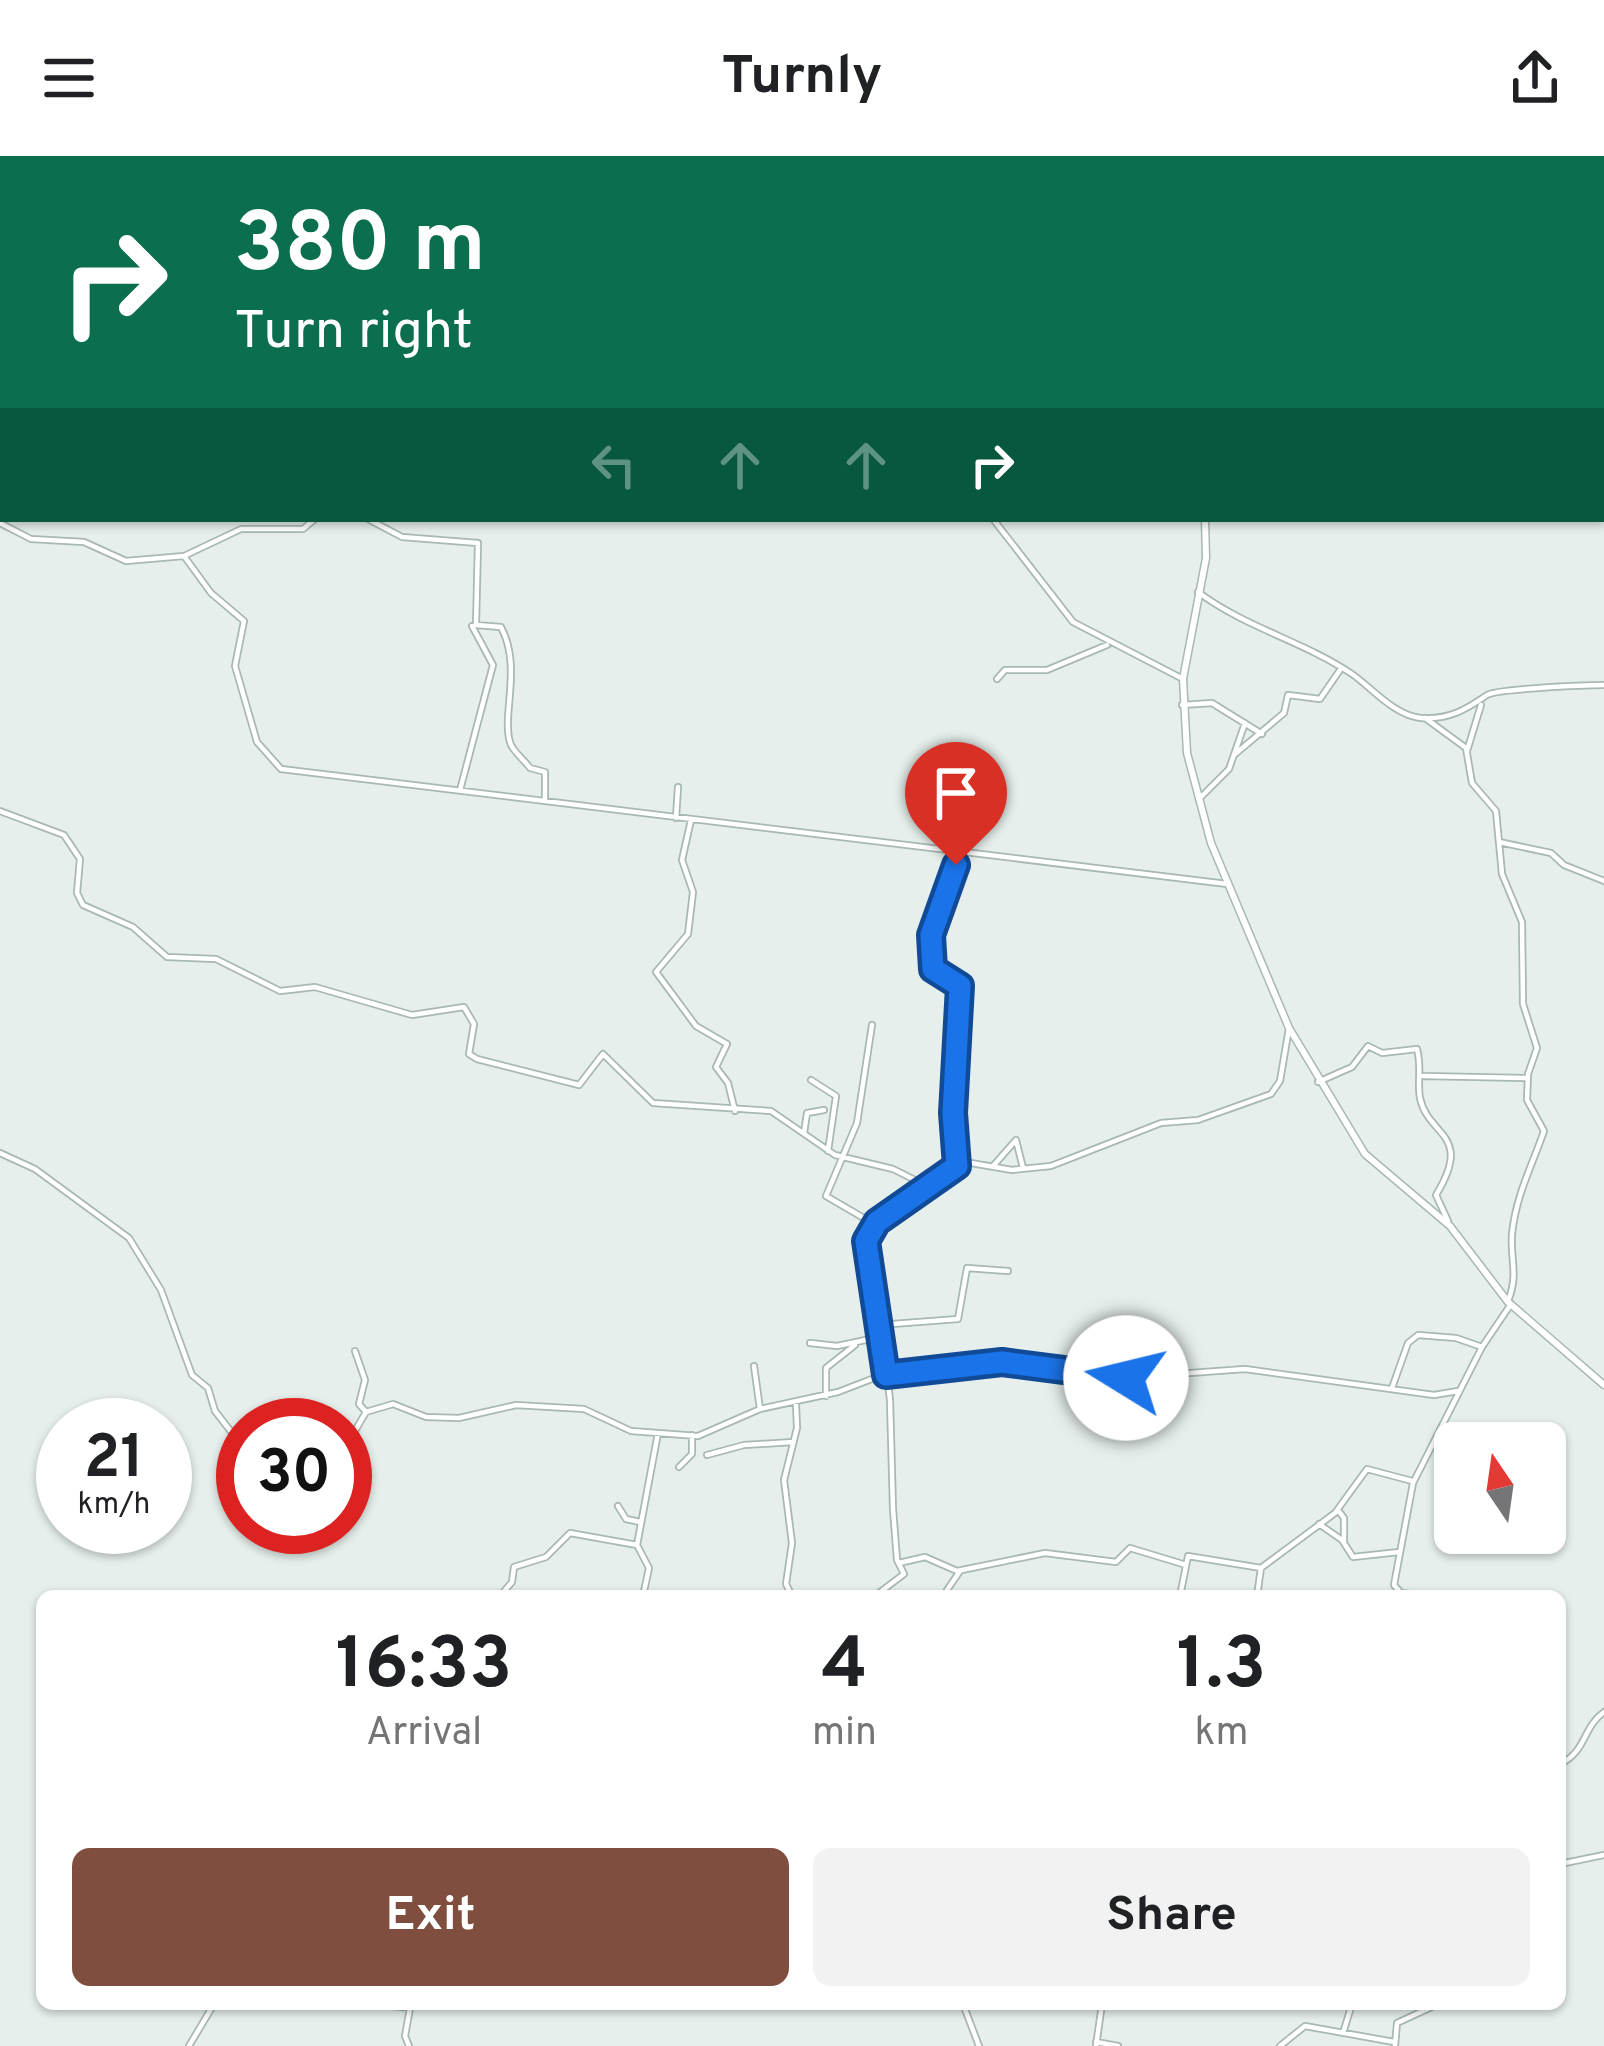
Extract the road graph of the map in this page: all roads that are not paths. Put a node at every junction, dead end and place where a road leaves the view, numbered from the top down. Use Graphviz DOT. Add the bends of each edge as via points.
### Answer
graph roads {
  1 [pos="311,522"];
  2 [pos="374,522"];
  3 [pos="995,522"];
  4 [pos="1205,522"];
  5 [pos="0,523"];
  6 [pos="184,556"];
  7 [pos="1198,592"];
  8 [pos="472,626"];
  9 [pos="1112,646"];
  10 [pos="1341,669"];
  11 [pos="1183,675"];
  12 [pos="997,679"];
  13 [pos="1604,685"];
  14 [pos="1182,705"];
  15 [pos="1481,705"];
  16 [pos="1425,718"];
  17 [pos="1245,723"];
  18 [pos="1262,734"];
  19 [pos="1467,751"];
  20 [pos="1234,755"];
  21 [pos="678,787"];
  22 [pos="460,790"];
  23 [pos="1199,800"];
  24 [pos="545,801"];
  25 [pos="0,811"];
  26 [pos="676,818"];
  27 [pos="691,820"];
  28 [pos="1499,842"];
  29 [pos="956,851"];
  30 [pos="1604,881"];
  31 [pos="1227,884"];
  32 [pos="872,1025"];
  33 [pos="1288,1028"];
  34 [pos="1423,1076"];
  35 [pos="1527,1077"];
  36 [pos="812,1080"];
  37 [pos="1318,1082"];
  38 [pos="735,1111"];
  39 [pos="824,1111"];
  40 [pos="804,1133"];
  41 [pos="828,1151"];
  42 [pos="0,1153"];
  43 [pos="838,1156"];
  44 [pos="994,1165"];
  45 [pos="957,1166"];
  46 [pos="1023,1169"];
  47 [pos="925,1185"];
  48 [pos="874,1224"];
  49 [pos="1450,1226"];
  50 [pos="1008,1271"];
  51 [pos="1509,1302"];
  52 [pos="879,1325"];
  53 [pos="880,1337"];
  54 [pos="810,1343"];
  55 [pos="855,1344"];
  56 [pos="1482,1347"];
  57 [pos="355,1351"];
  58 [pos="754,1366"];
  59 [pos="886,1375"];
  60 [pos="1604,1385"];
  61 [pos="1392,1388"];
  62 [pos="1458,1390"];
  63 [pos="826,1396"];
  64 [pos="360,1398"];
  65 [pos="798,1400"];
  66 [pos="760,1409"];
  67 [pos="372,1410"];
  68 [pos="216,1413"];
  69 [pos="658,1433"];
  70 [pos="692,1435"];
  71 [pos="793,1442"];
  72 [pos="707,1455"];
  73 [pos="679,1468"];
  74 [pos="1414,1481"];
  75 [pos="618,1506"];
  76 [pos="1338,1510"];
  77 [pos="640,1522"];
  78 [pos="1318,1524"];
  79 [pos="1344,1543"];
  80 [pos="637,1545"];
  81 [pos="1399,1552"];
  82 [pos="898,1563"];
  83 [pos="1186,1564"];
  84 [pos="1261,1568"];
  85 [pos="961,1570"];
  86 [pos="505,1590"];
  87 [pos="645,1590"];
  88 [pos="790,1590"];
  89 [pos="884,1590"];
  90 [pos="947,1590"];
  91 [pos="1181,1590"];
  92 [pos="1258,1590"];
  93 [pos="1396,1590"];
  94 [pos="1604,1712"];
  95 [pos="1566,1760"];
  96 [pos="1604,1855"];
  97 [pos="1566,1863"];
  98 [pos="210,2010"];
  99 [pos="410,2010"];
  100 [pos="965,2010"];
  101 [pos="1101,2010"];
  102 [pos="1350,2010"];
  103 [pos="1426,2010"];
  104 [pos="1343,2033"];
  105 [pos="1096,2044"];
  106 [pos="1394,2044"];
  107 [pos="189,2046"];
  108 [pos="409,2046"];
  109 [pos="979,2046"];
  110 [pos="1118,2046"];
  111 [pos="1280,2046"];
  1 -- 6 [label="street" via="303,530 233,531"];
  2 -- 24 [label="street" via="405,538 478,543 476,625 503,630 512,665 511,744 530,768 545,772"];
  3 -- 9 [label="street" via="1066,616"];
  4 -- 7 [label="street"];
  5 -- 6 [label="street" via="28,538 84,542 124,560"];
  6 -- 22 [label="street" via="244,621 235,666 257,742 279,768"];
  7 -- 10 [label="street" via="1255,630"];
  7 -- 11 [label="street"];
  8 -- 22 [label="street" via="494,665"];
  9 -- 11 [label="street"];
  9 -- 12 [label="street" via="1047,670 1005,670"];
  10 -- 16 [label="street"];
  10 -- 18 [label="street" via="1320,699 1288,695 1284,713"];
  11 -- 14 [label="street"];
  13 -- 15 [label="street" via="1509,689 1488,694"];
  14 -- 17 [label="street" via="1212,703"];
  14 -- 23 [label="street"];
  15 -- 16 [label="street"];
  15 -- 19 [label="street"];
  16 -- 19 [label="street"];
  17 -- 18 [label="street"];
  17 -- 20 [label="street"];
  18 -- 20 [label="street"];
  19 -- 28 [label="street" via="1472,783 1496,811"];
  20 -- 23 [label="street"];
  21 -- 26 [label="street"];
  22 -- 24 [label="street"];
  23 -- 31 [label="street"];
  24 -- 26 [label="street"];
  25 -- 38 [label="street" via="64,835 80,859 83,905 133,927 167,956 216,959 280,991 326,989 412,1016 464,1007 476,1059 579,1085 604,1054 652,1102"];
  26 -- 27 [label="street"];
  27 -- 29 [label="street"];
  27 -- 38 [label="street" via="682,860 693,892 688,934 656,972 696,1026 728,1045 716,1067"];
  28 -- 30 [label="street" via="1551,853"];
  28 -- 35 [label="street" via="1524,934 1522,1004 1537,1048"];
  29 -- 31 [label="street"];
  29 -- 45 [label="street" via="929,952 933,969 960,986"];
  31 -- 33 [label="street"];
  32 -- 43 [label="street" via="857,1123"];
  33 -- 37 [label="street"];
  33 -- 46 [label="street" via="1271,1094 1198,1120 1161,1123 1062,1164"];
  34 -- 35 [label="street"];
  34 -- 37 [label="street" via="1415,1048 1382,1053 1368,1046 1355,1065"];
  34 -- 49 [label="street" via="1422,1103 1448,1136 1449,1172 1436,1196"];
  35 -- 51 [label="street" via="1528,1104 1544,1131 1521,1182"];
  36 -- 41 [label="street" via="836,1097"];
  37 -- 49 [label="street" via="1374,1163"];
  38 -- 40 [label="street" via="771,1111"];
  39 -- 40 [label="street" via="807,1113"];
  40 -- 41 [label="street"];
  41 -- 43 [label="street"];
  42 -- 68 [label="street" via="129,1238"];
  43 -- 47 [label="street" via="893,1168"];
  43 -- 48 [label="street" via="827,1200"];
  44 -- 45 [label="street"];
  44 -- 46 [label="street"];
  44 -- 46 [label="street" via="1016,1140"];
  45 -- 47 [label="street"];
  47 -- 48 [label="street"];
  48 -- 52 [label="street" via="864,1251"];
  49 -- 51 [label="street"];
  50 -- 52 [label="street" via="967,1268 958,1319"];
  51 -- 56 [label="street"];
  51 -- 60 [label="street"];
  52 -- 53 [label="street"];
  53 -- 55 [label="street"];
  53 -- 59 [label="street"];
  54 -- 55 [label="street"];
  55 -- 63 [label="street" via="826,1368"];
  56 -- 61 [label="street" via="1417,1336"];
  56 -- 62 [label="street"];
  57 -- 64 [label="street" via="363,1366"];
  58 -- 66 [label="street"];
  59 -- 61 [label="street" via="1002,1362 1122,1378 1245,1369"];
  59 -- 63 [label="street"];
  59 -- 82 [label="street"];
  61 -- 62 [label="street"];
  62 -- 74 [label="street"];
  63 -- 65 [label="street"];
  65 -- 66 [label="street"];
  65 -- 71 [label="street"];
  66 -- 70 [label="street"];
  67 -- 69 [label="street" via="394,1404 459,1418 516,1405 584,1409 631,1431"];
  69 -- 70 [label="street"];
  69 -- 77 [label="street"];
  70 -- 73 [label="street" via="692,1454"];
  71 -- 72 [label="street"];
  71 -- 88 [label="street" via="784,1480"];
  74 -- 76 [label="street" via="1367,1469"];
  74 -- 81 [label="street"];
  75 -- 77 [label="street"];
  76 -- 78 [label="street"];
  76 -- 79 [label="street"];
  77 -- 80 [label="street"];
  78 -- 79 [label="street"];
  78 -- 84 [label="street"];
  79 -- 81 [label="street" via="1358,1558"];
  80 -- 86 [label="street" via="570,1533 544,1558 514,1567"];
  80 -- 87 [label="street" via="649,1568"];
  81 -- 93 [label="street"];
  82 -- 85 [label="street" via="925,1557"];
  82 -- 89 [label="street" via="903,1577"];
  83 -- 84 [label="street" via="1192,1555"];
  83 -- 85 [label="street" via="1129,1548 1116,1562 1035,1553"];
  83 -- 91 [label="street"];
  84 -- 92 [label="street"];
  85 -- 90 [label="street"];
  94 -- 95 [label="street"];
  96 -- 97 [label="street"];
  98 -- 107 [label="street"];
  99 -- 108 [label="street"];
  100 -- 109 [label="street"];
  101 -- 105 [label="street"];
  102 -- 104 [label="street"];
  103 -- 106 [label="street" via="1397,2024"];
  104 -- 106 [label="street"];
  104 -- 111 [label="street" via="1305,2026"];
  105 -- 110 [label="street"];
}
